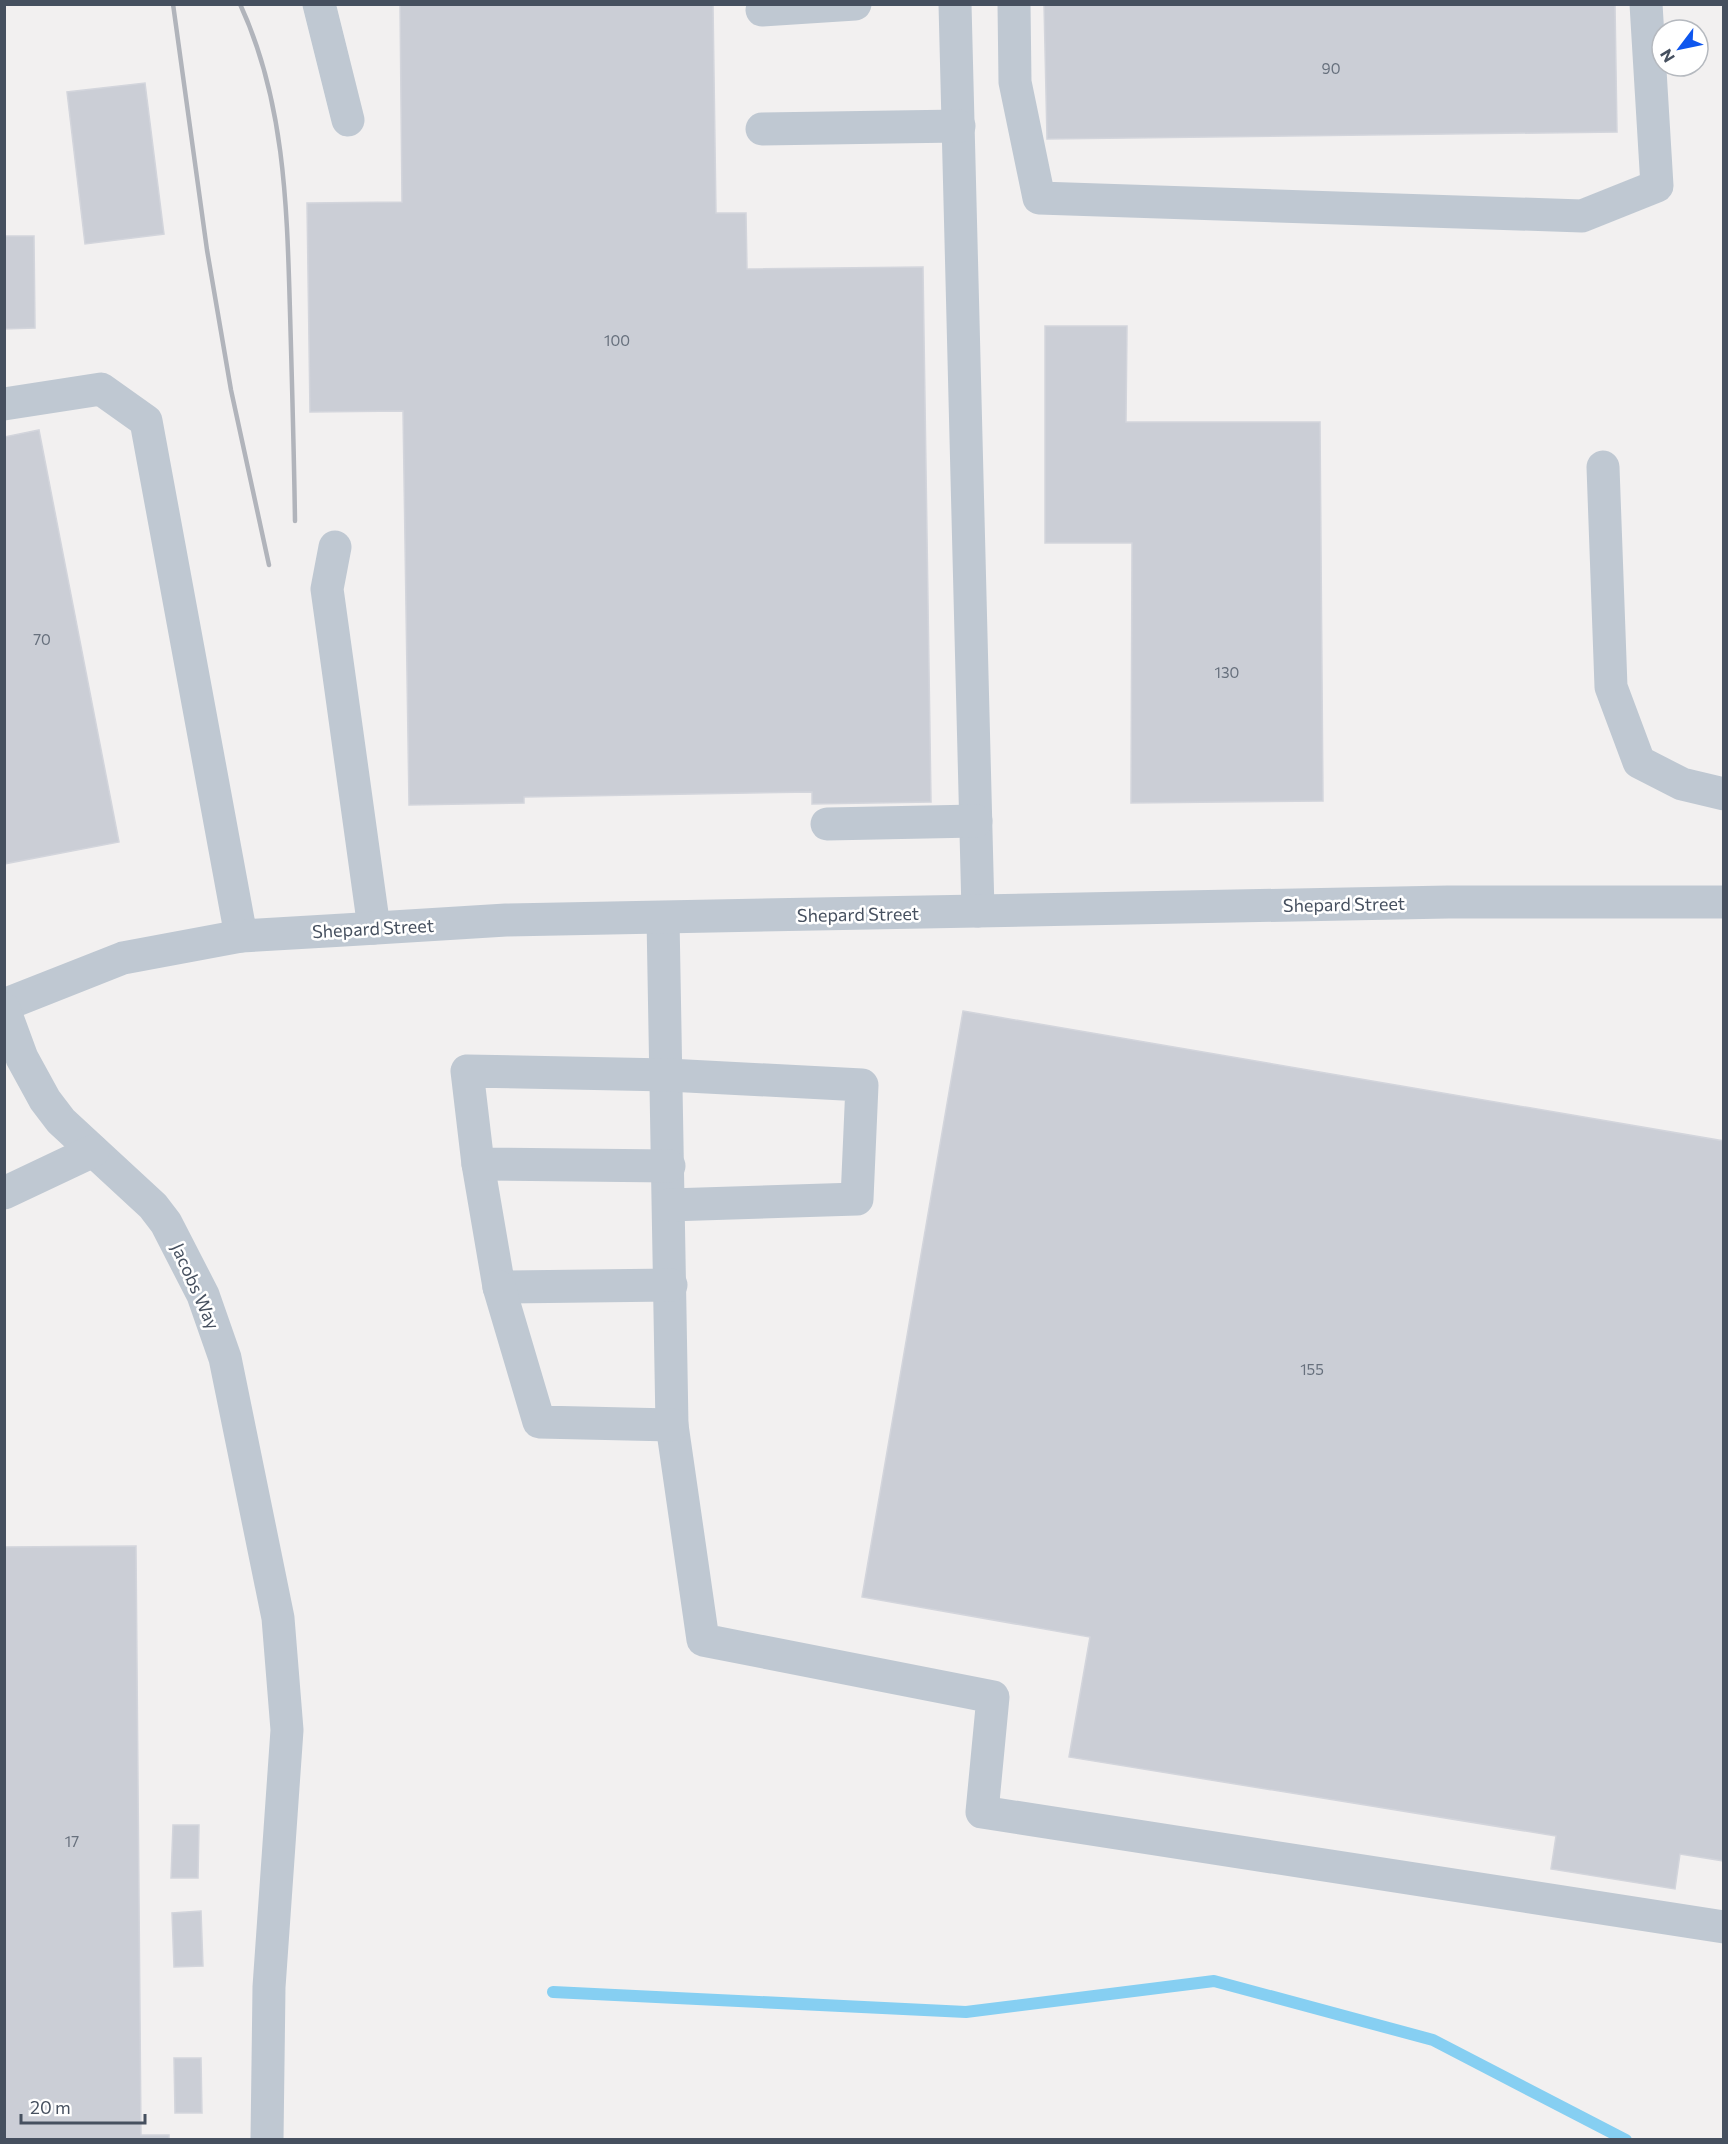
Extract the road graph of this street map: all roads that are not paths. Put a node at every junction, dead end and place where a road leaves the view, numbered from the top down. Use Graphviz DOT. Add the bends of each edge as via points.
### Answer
graph roads {
  1 [pos="320,4"];
  2 [pos="855,4"];
  3 [pos="955,4"];
  4 [pos="1014,4"];
  5 [pos="1646,4"];
  6 [pos="762,10"];
  7 [pos="348,120"];
  8 [pos="959,126"];
  9 [pos="762,129"];
  10 [pos="4,405"];
  11 [pos="1603,467"];
  12 [pos="335,547"];
  13 [pos="1724,794"];
  14 [pos="976,821"];
  15 [pos="826,824"];
  16 [pos="1724,902"];
  17 [pos="978,911"];
  18 [pos="663,918"];
  19 [pos="374,928"];
  20 [pos="242,936"];
  21 [pos="4,1007"];
  22 [pos="668,1075"];
  23 [pos="93,1151"];
  24 [pos="478,1164"];
  25 [pos="669,1166"];
  26 [pos="4,1193"];
  27 [pos="669,1205"];
  28 [pos="671,1284"];
  29 [pos="499,1287"];
  30 [pos="672,1425"];
  31 [pos="1724,1927"];
  32 [pos="267,2139"];
  1 -- 7 [label="street"];
  2 -- 6 [label="street"];
  3 -- 8 [label="street"];
  4 -- 5 [label="street" via="1015,82 1039,198 1582,216 1657,186"];
  8 -- 9 [label="street"];
  8 -- 14 [label="street"];
  10 -- 20 [label="street" via="101,388 146,421"];
  11 -- 13 [label="street" via="1611,687 1639,762 1682,784"];
  12 -- 19 [label="street" via="327,589"];
  14 -- 15 [label="street"];
  14 -- 17 [label="street"];
  16 -- 17 [label="street, Shepard Street" via="1448,902"];
  17 -- 18 [label="street, Shepard Street"];
  18 -- 19 [label="street, Shepard Street" via="506,920"];
  18 -- 22 [label="street"];
  19 -- 20 [label="street, Shepard Street"];
  20 -- 21 [label="street, Shepard Street" via="123,958"];
  21 -- 23 [label="street, Jacobs Way" via="22,1058 45,1100"];
  22 -- 24 [label="street" via="467,1071"];
  22 -- 25 [label="street"];
  22 -- 27 [label="street" via="862,1085 857,1199"];
  23 -- 26 [label="street"];
  23 -- 32 [label="street, Jacobs Way" via="166,1223 203,1295 225,1358 278,1618 287,1730 269,1987"];
  24 -- 25 [label="street"];
  24 -- 29 [label="street"];
  25 -- 27 [label="street"];
  27 -- 28 [label="street"];
  28 -- 29 [label="street"];
  28 -- 30 [label="street"];
  29 -- 30 [label="street" via="539,1422"];
  30 -- 31 [label="street" via="703,1640 993,1697 982,1812"];
}
